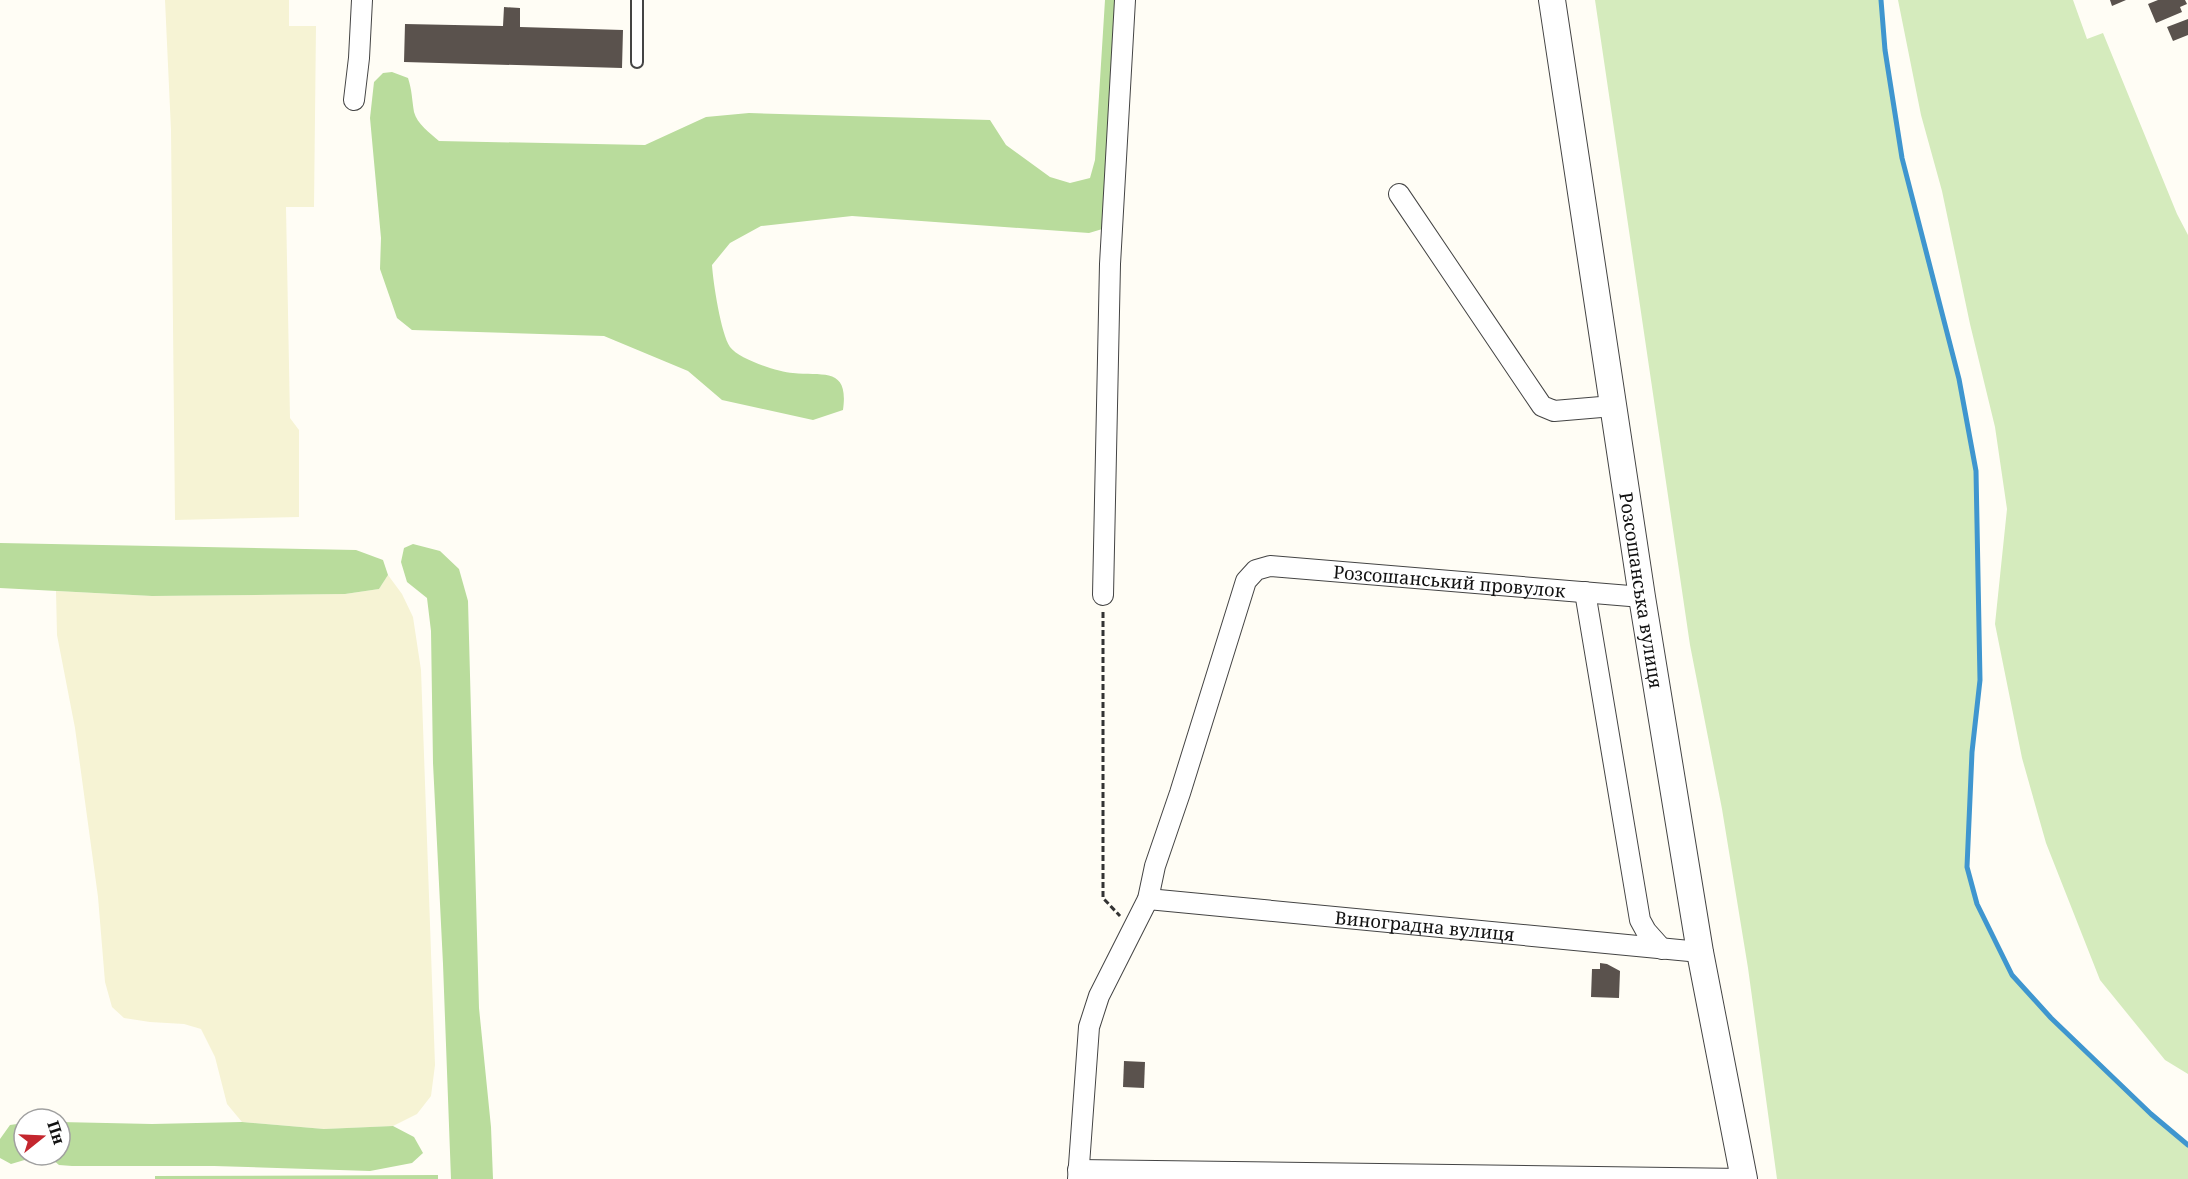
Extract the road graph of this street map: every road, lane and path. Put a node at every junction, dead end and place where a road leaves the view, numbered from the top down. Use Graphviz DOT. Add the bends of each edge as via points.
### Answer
graph roads {
  1 [pos="362,0"];
  2 [pos="638,0"];
  3 [pos="1125,0"];
  4 [pos="1552,0"];
  5 [pos="637,62"];
  6 [pos="354,99"];
  7 [pos="1399,194"];
  8 [pos="1613,406"];
  9 [pos="1585,592"];
  10 [pos="1103,595"];
  11 [pos="1642,597"];
  12 [pos="1148,899"];
  13 [pos="1121,917"];
  14 [pos="1662,949"];
  15 [pos="1700,952"];
  16 [pos="1078,1174"];
  17 [pos="1743,1179"];
  1 -- 6 [label="street"];
  2 -- 5 [label="lane"];
  3 -- 10 [label="street" via="1110,264"];
  4 -- 8 [label="street, Розсошанська вулиця"];
  7 -- 8 [label="street" via="1542,406 1554,411"];
  8 -- 11 [label="street, Розсошанська вулиця"];
  9 -- 11 [label="street, Розсошанський провулок"];
  9 -- 12 [label="street, Розсошанський провулок" via="1270,566 1256,570 1246,581 1155,866"];
  9 -- 14 [label="street" via="1640,920"];
  10 -- 13 [label="path" via="1103,898"];
  11 -- 15 [label="street, Розсошанська вулиця"];
  12 -- 14 [label="street, Виноградна вулиця"];
  12 -- 16 [label="street" via="1099,996 1089,1027"];
  14 -- 15 [label="street, Виноградна вулиця"];
  15 -- 17 [label="street, Розсошанська вулиця"];
  16 -- 17 [label="street"];
}
